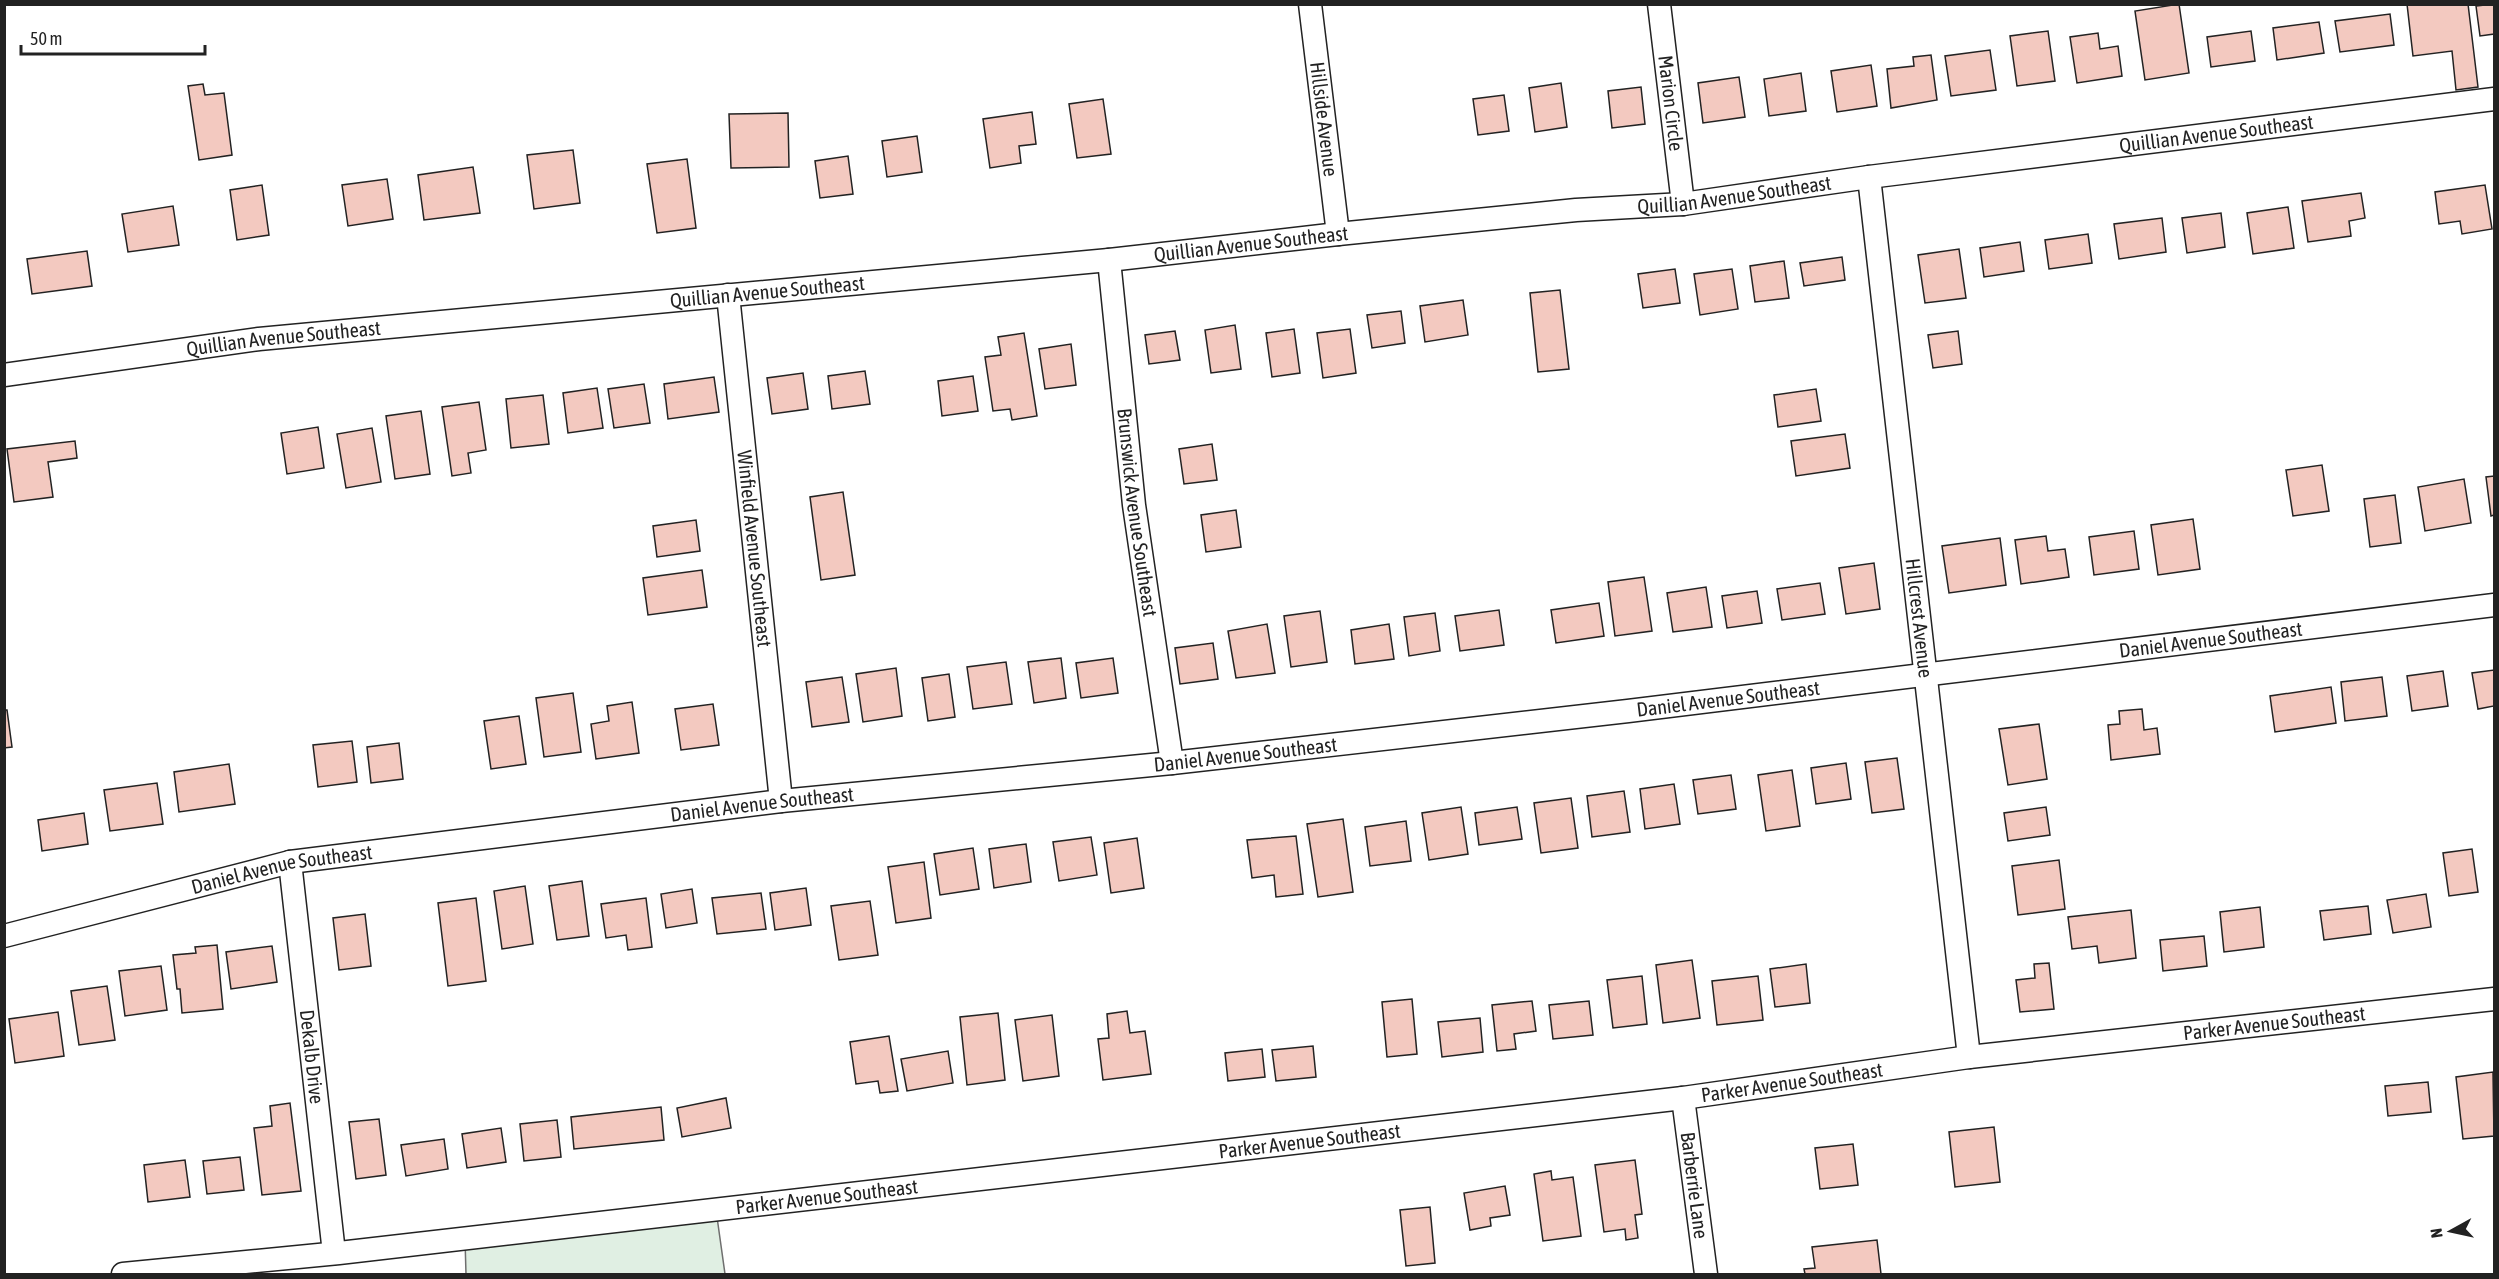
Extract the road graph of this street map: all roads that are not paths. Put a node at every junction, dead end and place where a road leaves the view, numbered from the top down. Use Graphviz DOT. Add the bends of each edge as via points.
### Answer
graph roads {
  1 [pos="1310,4"];
  2 [pos="1659,4"];
  3 [pos="2494,99"];
  4 [pos="1869,177"];
  5 [pos="1683,204"];
  6 [pos="1338,234"];
  7 [pos="1109,260"];
  8 [pos="728,295"];
  9 [pos="4,375"];
  10 [pos="2494,605"];
  11 [pos="1926,673"];
  12 [pos="1172,763"];
  13 [pos="781,801"];
  14 [pos="290,861"];
  15 [pos="4,936"];
  16 [pos="2494,999"];
  17 [pos="1969,1058"];
  18 [pos="1683,1098"];
  19 [pos="334,1253"];
  20 [pos="123,1275"];
  21 [pos="1706,1275"];
  1 -- 6 [label="street, Hillside Avenue"];
  2 -- 5 [label="street, Marion Circle"];
  3 -- 4 [label="street, Quillian Avenue Southeast"];
  4 -- 5 [label="street, Quillian Avenue Southeast"];
  4 -- 11 [label="street, Hillcrest Avenue"];
  5 -- 6 [label="street, Quillian Avenue Southeast" via="1576,210"];
  6 -- 7 [label="street, Quillian Avenue Southeast"];
  7 -- 8 [label="street, Quillian Avenue Southeast"];
  7 -- 12 [label="street, Brunswick Avenue Southeast" via="1134,505"];
  8 -- 9 [label="street, Quillian Avenue Southeast" via="259,339"];
  8 -- 13 [label="street, Winfield Avenue Southeast"];
  10 -- 11 [label="street, Daniel Avenue Southeast"];
  11 -- 12 [label="street, Daniel Avenue Southeast"];
  11 -- 17 [label="street, Hillcrest Avenue"];
  12 -- 13 [label="street, Daniel Avenue Southeast"];
  13 -- 14 [label="street, Daniel Avenue Southeast"];
  14 -- 15 [label="street, Daniel Avenue Southeast"];
  14 -- 19 [label="street, Dekalb Drive"];
  16 -- 17 [label="street, Parker Avenue Southeast"];
  17 -- 18 [label="street, Parker Avenue Southeast"];
  18 -- 19 [label="street, Parker Avenue Southeast"];
  18 -- 21 [label="street, Barberrie Lane"];
  19 -- 20 [label="street, Parker Avenue Southeast"];
}
